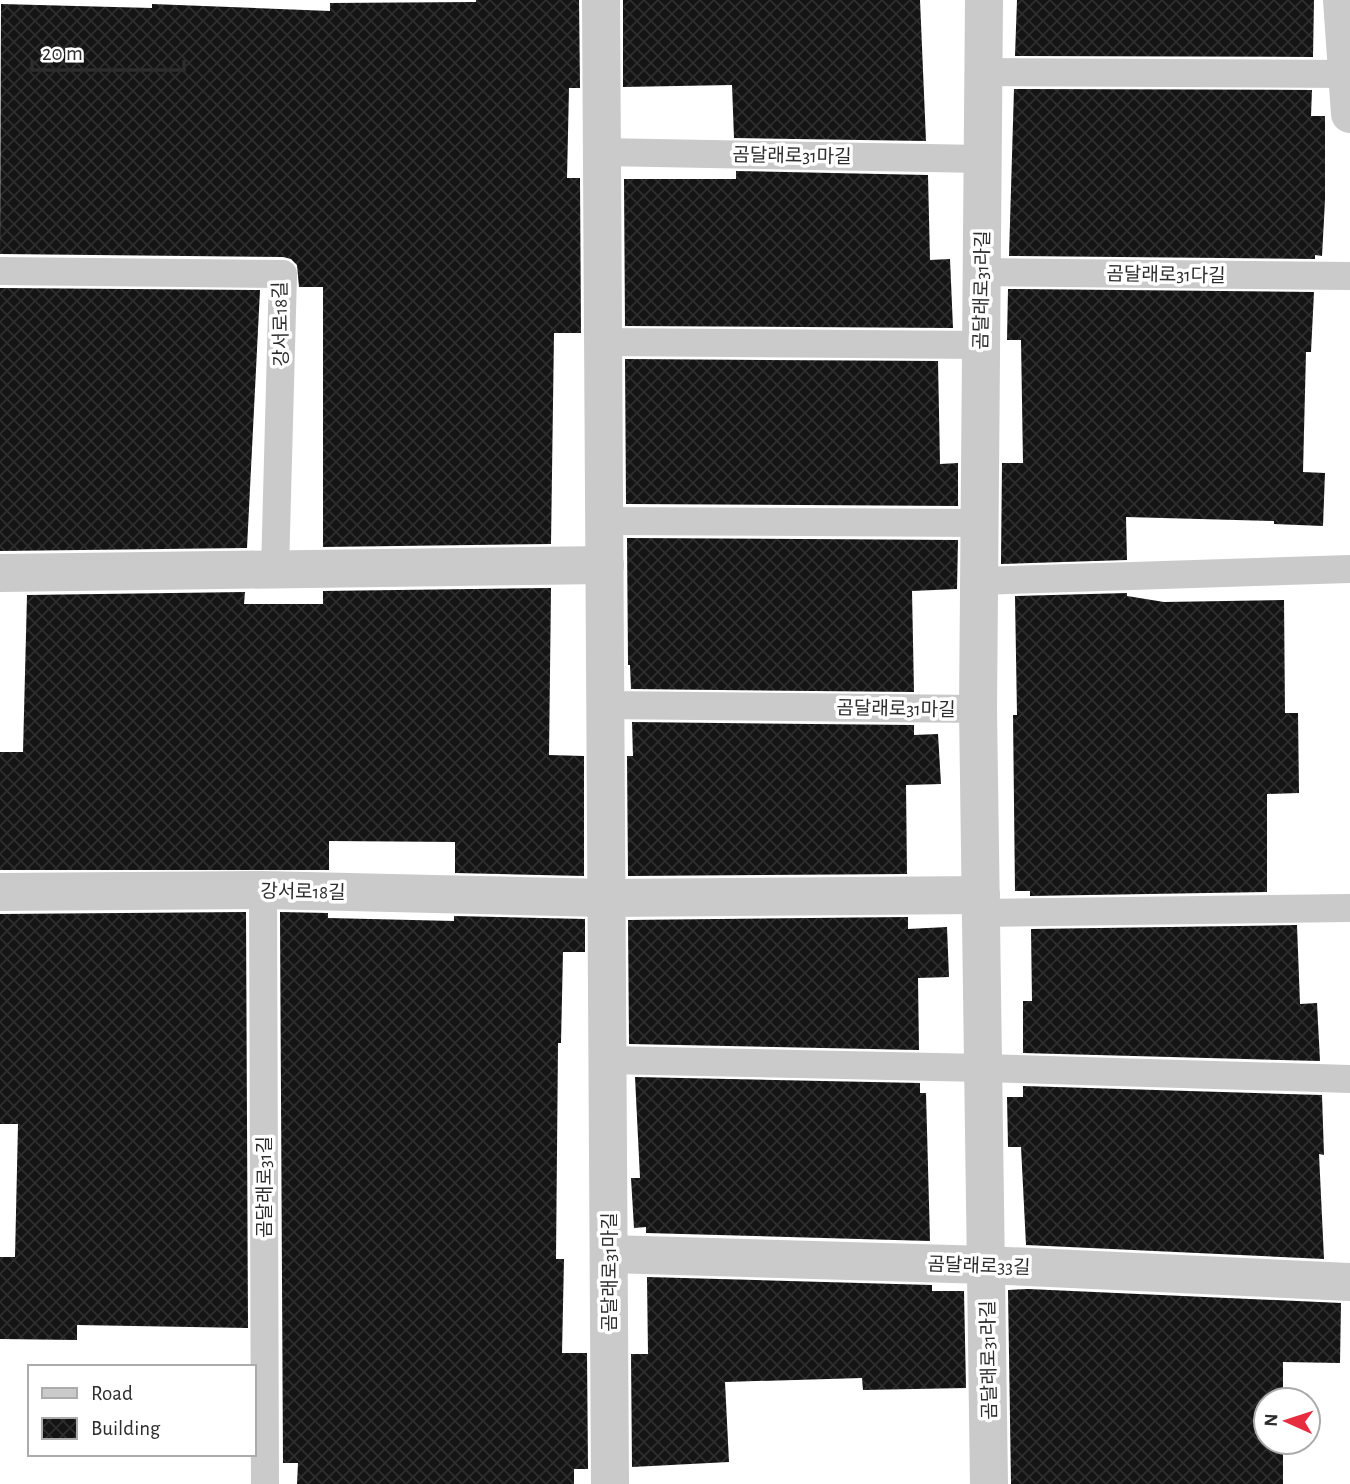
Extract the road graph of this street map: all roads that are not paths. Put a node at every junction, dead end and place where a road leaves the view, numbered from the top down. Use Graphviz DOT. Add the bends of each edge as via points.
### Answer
graph roads {
  1 [pos="601,0"];
  2 [pos="984,0"];
  3 [pos="1342,0"];
  4 [pos="983,72"];
  5 [pos="1347,74"];
  6 [pos="1350,114"];
  7 [pos="601,152"];
  8 [pos="982,159"];
  9 [pos="0,271"];
  10 [pos="981,271"];
  11 [pos="1350,276"];
  12 [pos="602,342"];
  13 [pos="980,345"];
  14 [pos="604,522"];
  15 [pos="978,523"];
  16 [pos="605,565"];
  17 [pos="275,569"];
  18 [pos="1350,569"];
  19 [pos="0,573"];
  20 [pos="978,581"];
  21 [pos="604,705"];
  22 [pos="978,709"];
  23 [pos="263,890"];
  24 [pos="0,892"];
  25 [pos="606,898"];
  26 [pos="981,904"];
  27 [pos="1350,908"];
  28 [pos="607,1060"];
  29 [pos="982,1068"];
  30 [pos="1350,1079"];
  31 [pos="609,1254"];
  32 [pos="986,1265"];
  33 [pos="1350,1282"];
  34 [pos="265,1484"];
  35 [pos="610,1484"];
  36 [pos="989,1484"];
  1 -- 7 [label="street, 곰달래로31마길"];
  2 -- 4 [label="street, 곰달래로31라길"];
  3 -- 5 [label="street"];
  4 -- 5 [label="lane"];
  4 -- 8 [label="street, 곰달래로31라길"];
  5 -- 6 [label="street"];
  7 -- 8 [label="lane, 곰달래로31마길"];
  7 -- 12 [label="street, 곰달래로31마길"];
  8 -- 10 [label="street, 곰달래로31라길"];
  9 -- 17 [label="lane, 강서로18길" via="283,274"];
  10 -- 11 [label="lane, 곰달래로31다길"];
  10 -- 13 [label="street, 곰달래로31라길"];
  12 -- 13 [label="lane"];
  12 -- 14 [label="street, 곰달래로31마길"];
  13 -- 15 [label="street, 곰달래로31라길"];
  14 -- 15 [label="lane"];
  14 -- 16 [label="street, 곰달래로31마길"];
  15 -- 20 [label="street, 곰달래로31라길"];
  16 -- 17 [label="street"];
  16 -- 21 [label="street, 곰달래로31마길"];
  17 -- 19 [label="street"];
  18 -- 20 [label="lane"];
  20 -- 22 [label="street, 곰달래로31라길"];
  21 -- 22 [label="lane, 곰달래로31마길"];
  21 -- 25 [label="street, 곰달래로31마길"];
  22 -- 26 [label="street, 곰달래로31라길"];
  23 -- 24 [label="street, 강서로18길"];
  23 -- 25 [label="street, 강서로18길"];
  23 -- 34 [label="lane, 곰달래로31길"];
  25 -- 26 [label="street"];
  25 -- 28 [label="street, 곰달래로31마길"];
  26 -- 27 [label="lane"];
  26 -- 29 [label="street, 곰달래로31라길"];
  28 -- 29 [label="lane"];
  28 -- 31 [label="street, 곰달래로31마길"];
  29 -- 30 [label="lane"];
  29 -- 32 [label="street, 곰달래로31라길"];
  31 -- 32 [label="street, 곰달래로33길"];
  31 -- 35 [label="street, 곰달래로31마길"];
  32 -- 33 [label="street, 곰달래로33길"];
  32 -- 36 [label="street, 곰달래로31라길"];
}
